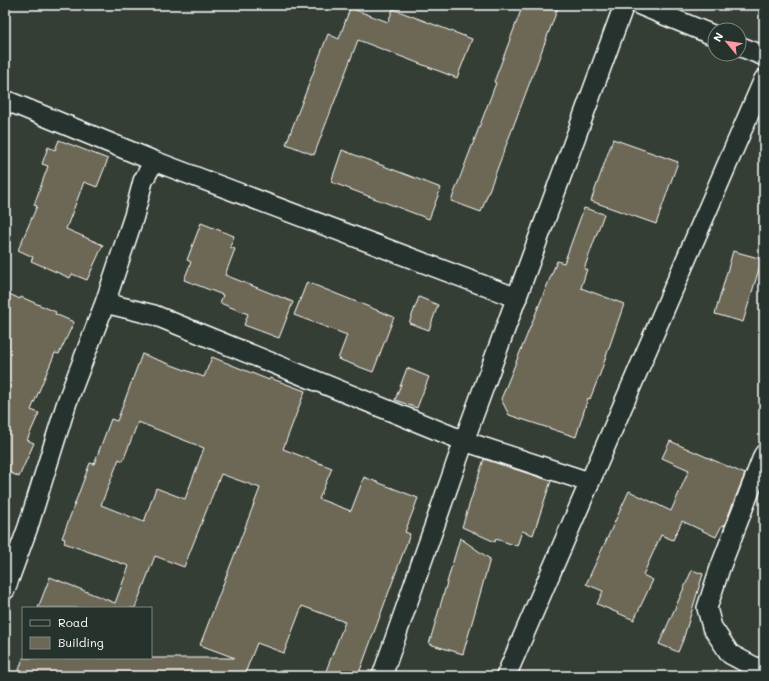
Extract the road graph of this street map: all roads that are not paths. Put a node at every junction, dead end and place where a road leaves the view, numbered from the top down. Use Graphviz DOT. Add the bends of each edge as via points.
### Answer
graph roads {
  1 [pos="624,5"];
  2 [pos="640,5"];
  3 [pos="707,33"];
  4 [pos="747,49"];
  5 [pos="764,56"];
  6 [pos="764,79"];
  7 [pos="5,100"];
  8 [pos="154,161"];
  9 [pos="517,298"];
  10 [pos="105,303"];
  11 [pos="464,441"];
  12 [pos="764,454"];
  13 [pos="589,482"];
  14 [pos="5,590"];
  15 [pos="764,672"];
  16 [pos="382,676"];
  17 [pos="506,676"];
  1 -- 9 [label="street"];
  2 -- 3 [label="street"];
  4 -- 5 [label="street"];
  6 -- 13 [label="street"];
  7 -- 8 [label="street"];
  8 -- 9 [label="street"];
  8 -- 10 [label="street" via="143,181"];
  9 -- 11 [label="street"];
  10 -- 11 [label="street" via="154,315"];
  10 -- 14 [label="street" via="67,402 28,527"];
  11 -- 13 [label="street"];
  11 -- 16 [label="street"];
  12 -- 15 [label="street" via="707,608 712,627 730,654"];
  13 -- 17 [label="street"];
}
